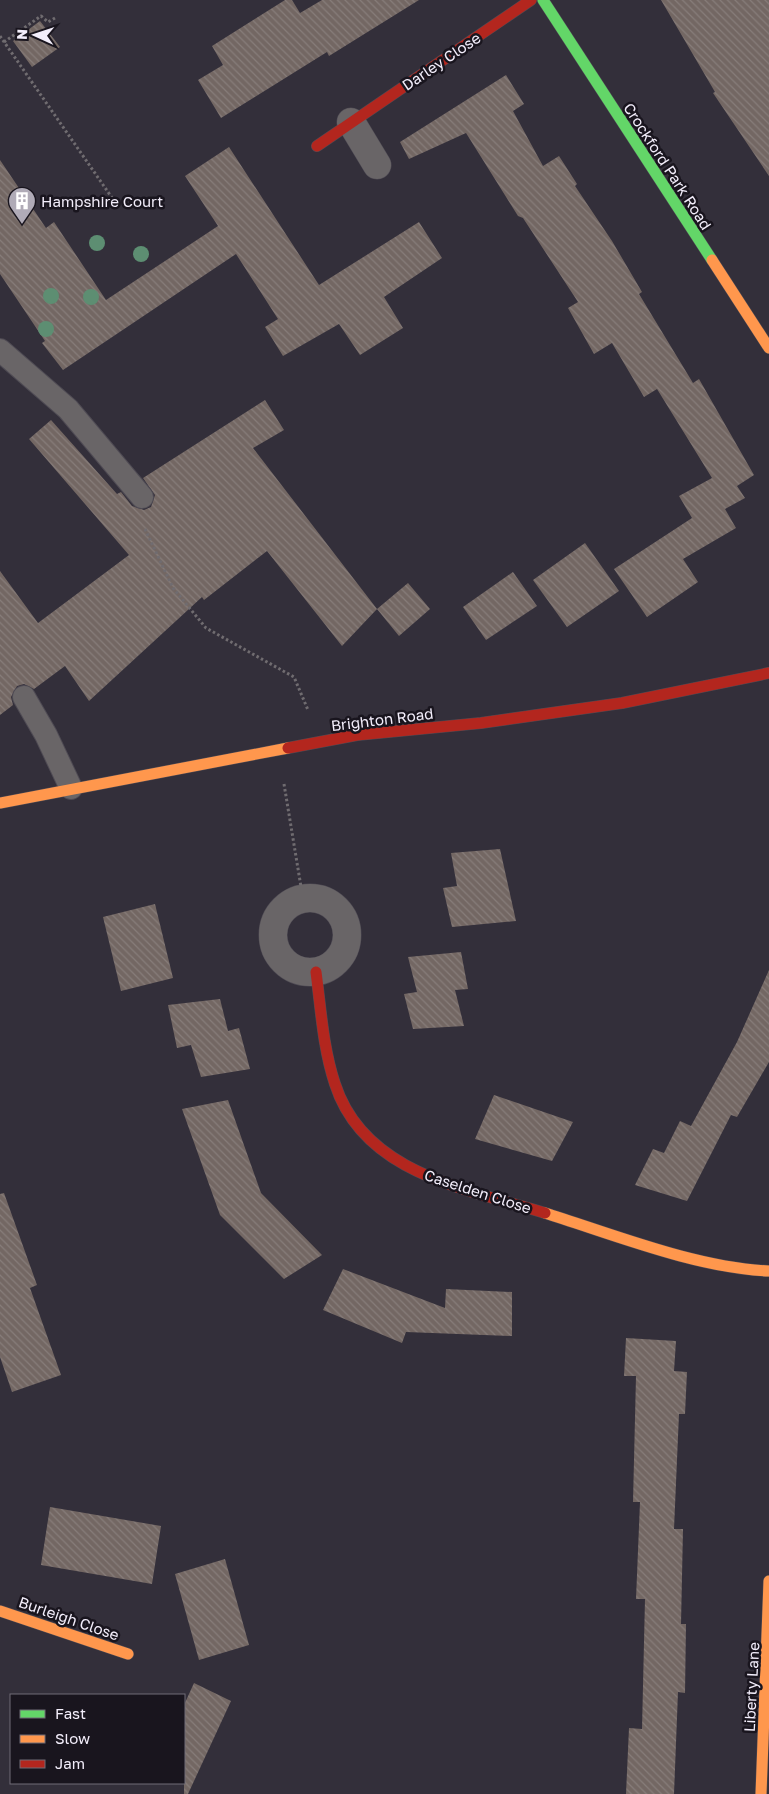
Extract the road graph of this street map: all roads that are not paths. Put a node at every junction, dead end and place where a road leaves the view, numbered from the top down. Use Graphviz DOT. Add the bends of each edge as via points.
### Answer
graph roads {
  1 [pos="531,0"];
  2 [pos="543,0"];
  3 [pos="351,122"];
  4 [pos="317,146"];
  5 [pos="377,165"];
  6 [pos="769,348"];
  7 [pos="0,350"];
  8 [pos="142,497"];
  9 [pos="769,673"];
  10 [pos="24,697"];
  11 [pos="71,788"];
  12 [pos="0,803"];
  13 [pos="316,972"];
  14 [pos="769,1271"];
  15 [pos="769,1581"];
  16 [pos="0,1611"];
  17 [pos="128,1654"];
  18 [pos="761,1794"];
  1 -- 3 [label="street, Darley Close"];
  2 -- 6 [label="street, Crockford Park Road"];
  3 -- 4 [label="street, Darley Close"];
  3 -- 5 [label="street"];
  7 -- 8 [label="lane" via="68,409"];
  9 -- 11 [label="street, Brighton Road" via="622,703 481,723 357,735 278,748"];
  10 -- 11 [label="lane" via="46,734"];
  11 -- 12 [label="street, Brighton Road"];
  13 -- 13 [label="street" via="336,961 347,941 347,929 336,908 326,902 303,899 292,903 275,923 275,948 291,967 303,972"];
  13 -- 14 [label="street, Caselden Close" via="330,1074 351,1121 388,1155 423,1175 670,1252 745,1270"];
  15 -- 18 [label="street, Liberty Lane"];
  16 -- 17 [label="street, Burleigh Close"];
}
